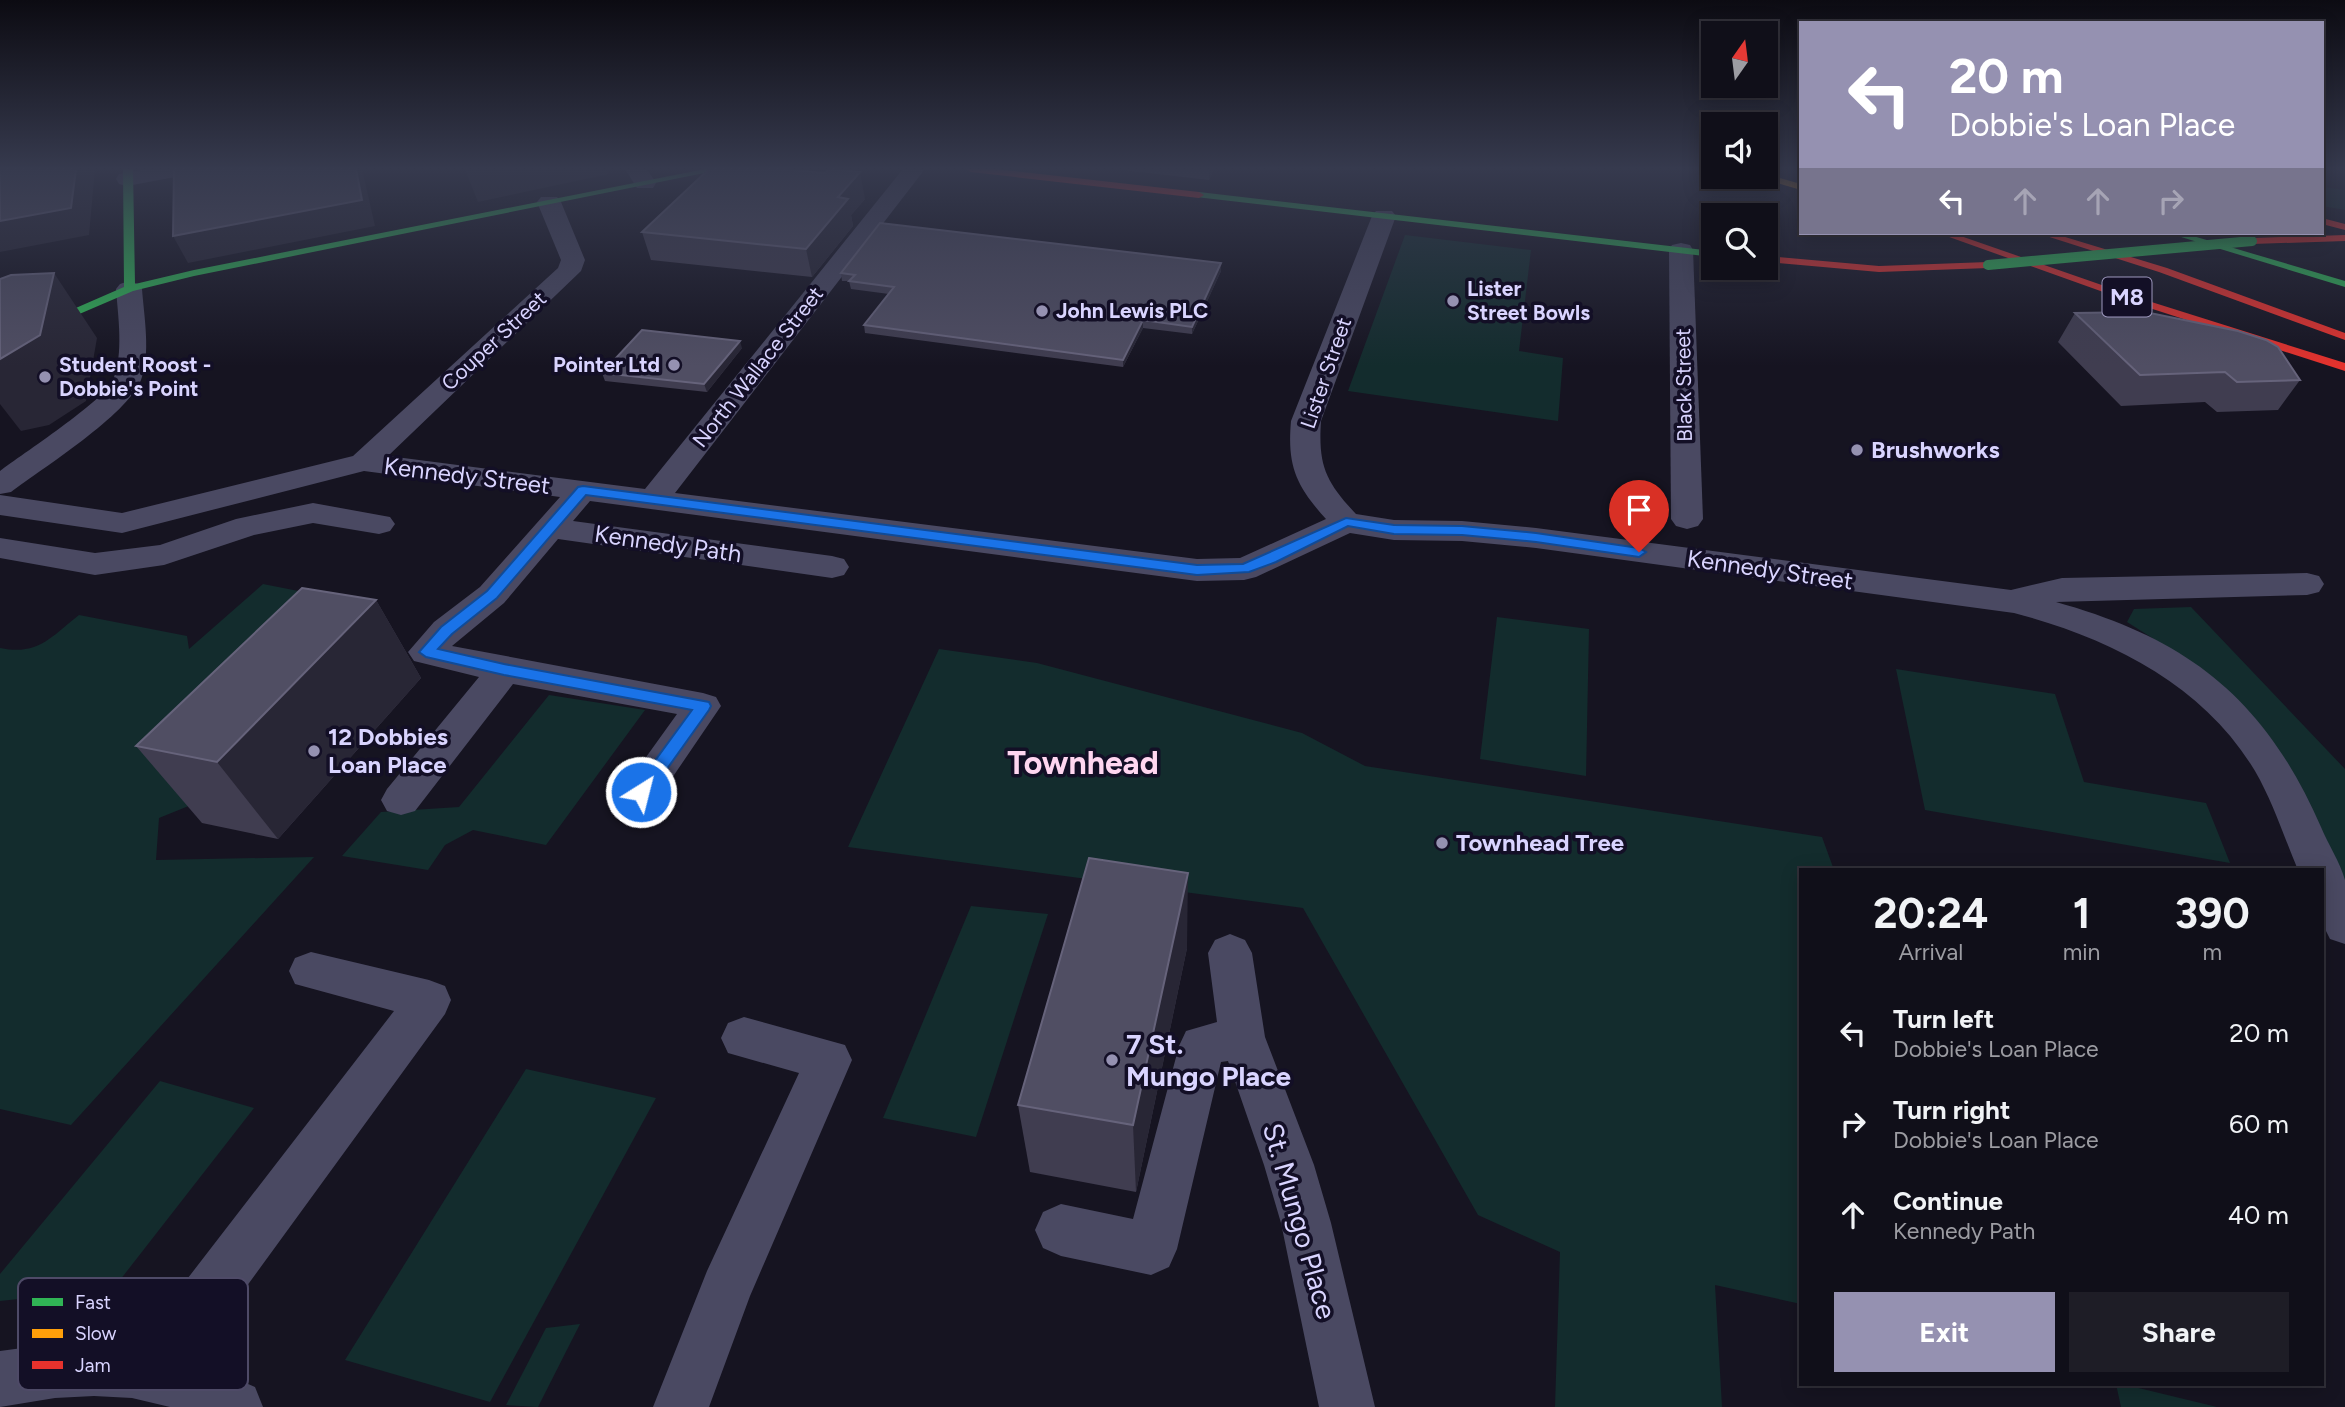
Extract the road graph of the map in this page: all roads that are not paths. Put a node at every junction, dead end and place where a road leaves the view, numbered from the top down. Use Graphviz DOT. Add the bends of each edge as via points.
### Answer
graph roads {
  1 [pos="130,235"];
  2 [pos="386,235"];
  3 [pos="563,235"];
  4 [pos="862,235"];
  5 [pos="1377,235"];
  6 [pos="1547,235"];
  7 [pos="1949,235"];
  8 [pos="2048,235"];
  9 [pos="2182,235"];
  10 [pos="2183,235"];
  11 [pos="2115,237"];
  12 [pos="2256,238"];
  13 [pos="2345,238"];
  14 [pos="1681,250"];
  15 [pos="1701,252"];
  16 [pos="1778,261"];
  17 [pos="2191,261"];
  18 [pos="2345,276"];
  19 [pos="2345,284"];
  20 [pos="128,289"];
  21 [pos="2345,337"];
  22 [pos="0,345"];
  23 [pos="2345,366"];
  24 [pos="364,463"];
  25 [pos="0,485"];
  26 [pos="583,490"];
  27 [pos="246,494"];
  28 [pos="653,500"];
  29 [pos="0,505"];
  30 [pos="1687,519"];
  31 [pos="1346,522"];
  32 [pos="379,524"];
  33 [pos="247,526"];
  34 [pos="552,528"];
  35 [pos="0,548"];
  36 [pos="832,567"];
  37 [pos="2307,584"];
  38 [pos="2014,602"];
  39 [pos="504,670"];
  40 [pos="641,792"];
  41 [pos="401,800"];
  42 [pos="2318,868"];
  43 [pos="2324,880"];
  44 [pos="2345,926"];
  45 [pos="1230,953"];
  46 [pos="311,971"];
  47 [pos="1241,1037"];
  48 [pos="744,1038"];
  49 [pos="1061,1230"];
  50 [pos="221,1278"];
  51 [pos="18,1377"];
  52 [pos="0,1379"];
  53 [pos="191,1390"];
  54 [pos="235,1407"];
  55 [pos="681,1407"];
  56 [pos="1348,1407"];
  1 -- 20 [label="main road"];
  2 -- 20 [label="main road"];
  3 -- 24 [label="street, Couper Street" via="573,260 569,271"];
  4 -- 28 [label="street, North Wallace Street"];
  5 -- 31 [label="street, Lister Street" via="1306,421 1303,442 1308,474"];
  6 -- 14 [label="main road"];
  7 -- 23 [label="main road, M8"];
  8 -- 21 [label="main road, M8" via="2162,270"];
  9 -- 19 [label="main road"];
  10 -- 18 [label="main road"];
  11 -- 17 [label="main road, M8"];
  12 -- 13 [label="main road"];
  12 -- 16 [label="main road, bridge" via="1988,265 1879,269"];
  14 -- 15 [label="main road"];
  14 -- 30 [label="street, Black Street"];
  20 -- 22 [label="main road"];
  20 -- 25 [label="street" via="127,382 103,407"];
  24 -- 26 [label="street, Kennedy Street"];
  24 -- 27 [label="street, Kennedy Street"];
  26 -- 28 [label="street, Kennedy Street"];
  26 -- 34 [label="street, Kennedy Path"];
  27 -- 29 [label="street, Kennedy Street" via="122,523"];
  27 -- 33 [label="street"];
  28 -- 31 [label="street, Kennedy Street" via="1223,571 1270,559"];
  31 -- 38 [label="street, Kennedy Street" via="1394,530 1536,538"];
  32 -- 33 [label="street" via="313,513"];
  33 -- 35 [label="street" via="164,555 95,564"];
  34 -- 36 [label="street, Kennedy Path"];
  34 -- 39 [label="street" via="492,595 426,652"];
  37 -- 38 [label="street" via="2062,589"];
  38 -- 42 [label="street, Kennedy Street" via="2065,613 2135,643 2185,672 2219,700 2262,749"];
  39 -- 40 [label="street" via="703,706"];
  39 -- 41 [label="street"];
  43 -- 44 [label="street"];
  45 -- 47 [label="street, St. Mungo Place"];
  46 -- 50 [label="street" via="429,1000"];
  47 -- 49 [label="street" via="1202,1046 1151,1249"];
  47 -- 56 [label="street, St. Mungo Place" via="1306,1223"];
  48 -- 55 [label="street" via="829,1060 726,1290"];
  51 -- 52 [label="street"];
  53 -- 54 [label="street"];
}
